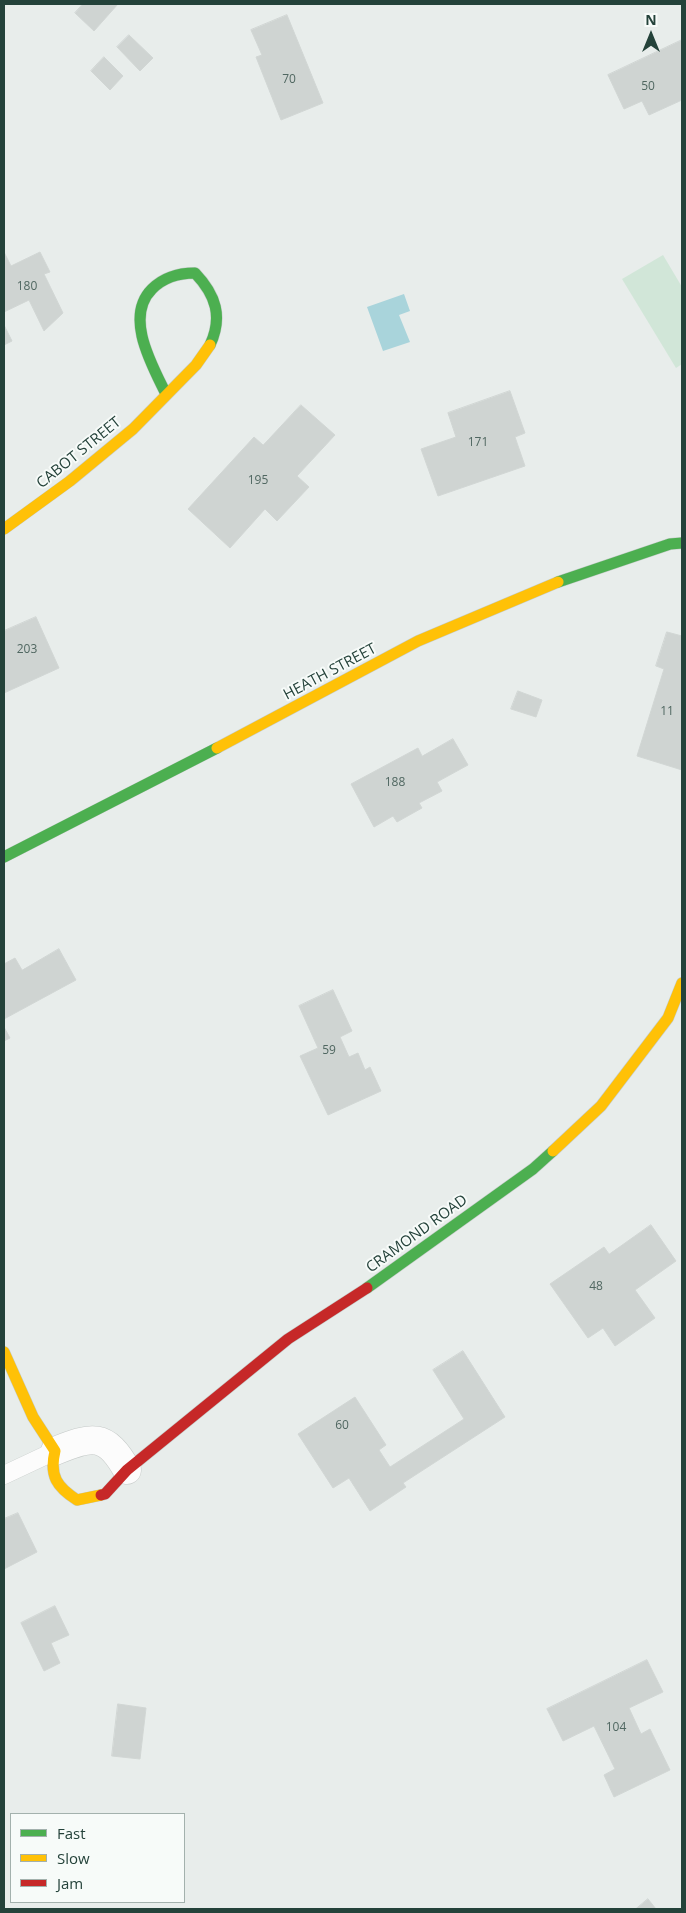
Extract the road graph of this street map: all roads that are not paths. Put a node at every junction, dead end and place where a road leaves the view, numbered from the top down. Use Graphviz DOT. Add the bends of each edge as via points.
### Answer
graph roads {
  1 [pos="166,394"];
  2 [pos="4,529"];
  3 [pos="682,543"];
  4 [pos="4,857"];
  5 [pos="682,983"];
  6 [pos="4,1352"];
  7 [pos="55,1450"];
  8 [pos="127,1470"];
  9 [pos="4,1475"];
  1 -- 1 [label="street, CABOT STREET" via="141,331 141,302 152,288 173,273 195,273 209,288 216,307 216,326 209,346 188,375"];
  1 -- 2 [label="street, CABOT STREET" via="134,428"];
  3 -- 4 [label="street, HEATH STREET" via="670,544 555,583 418,641 274,719"];
  5 -- 8 [label="street, CRAMOND ROAD" via="668,1018 601,1106 533,1170 378,1281 288,1339"];
  6 -- 7 [label="street" via="33,1417"];
  7 -- 8 [label="street" via="80,1441 102,1441 116,1450"];
  7 -- 8 [label="street" via="52,1464 60,1489 77,1500 105,1494"];
  7 -- 9 [label="lane"];
}
